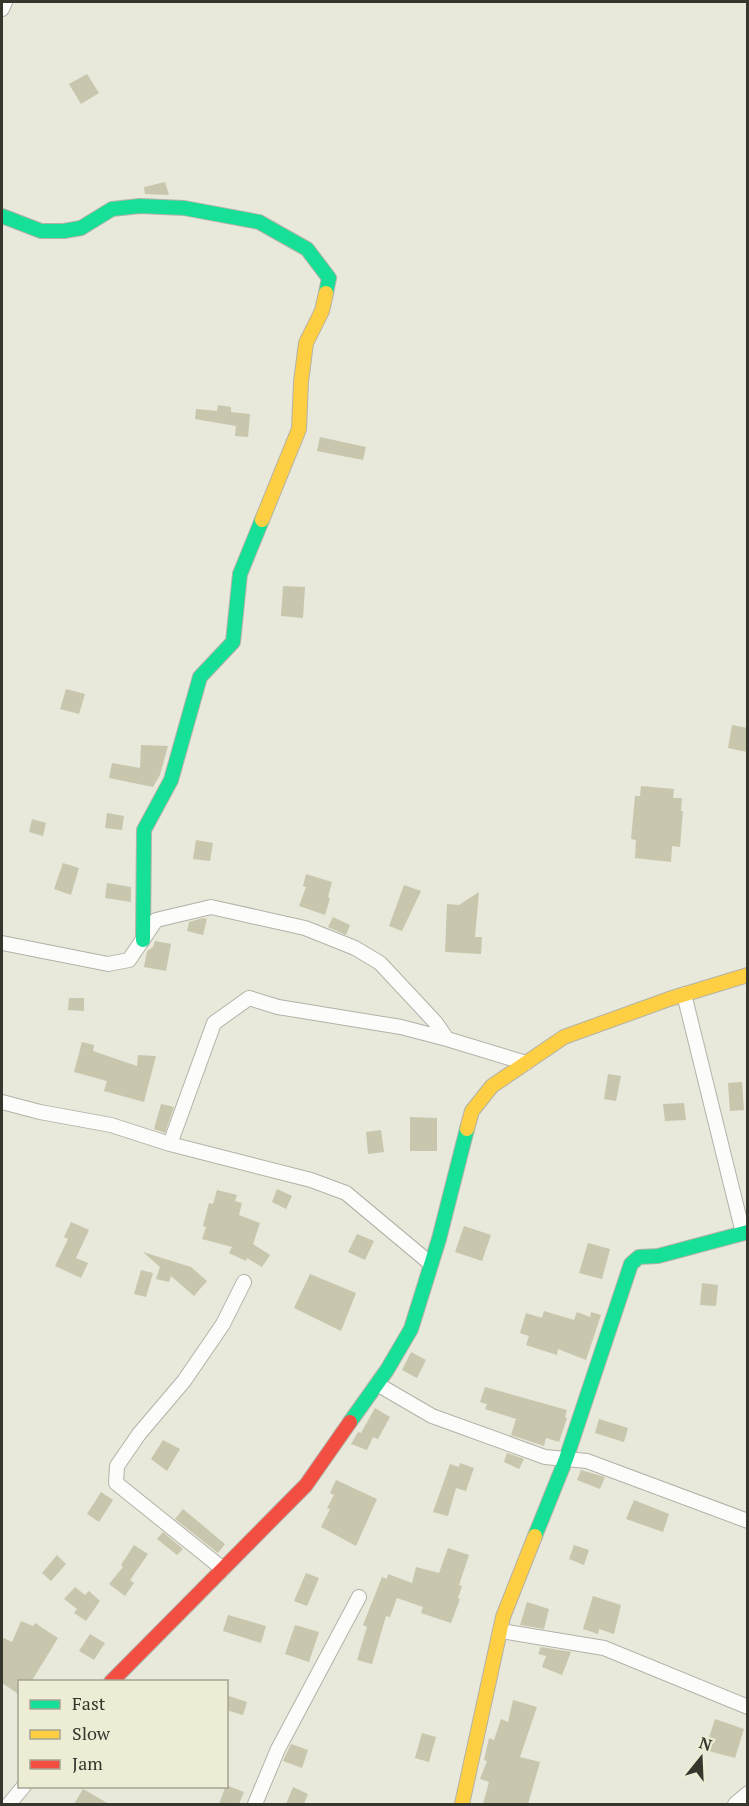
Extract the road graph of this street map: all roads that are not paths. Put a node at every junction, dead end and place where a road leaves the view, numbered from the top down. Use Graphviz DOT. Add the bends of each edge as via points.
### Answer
graph roads {
  1 [pos="5,2"];
  2 [pos="2,9"];
  3 [pos="2,216"];
  4 [pos="143,939"];
  5 [pos="2,943"];
  6 [pos="747,975"];
  7 [pos="684,994"];
  8 [pos="447,1039"];
  9 [pos="526,1063"];
  10 [pos="2,1102"];
  11 [pos="170,1144"];
  12 [pos="745,1233"];
  13 [pos="431,1264"];
  14 [pos="244,1282"];
  15 [pos="377,1384"];
  16 [pos="566,1459"];
  17 [pos="747,1521"];
  18 [pos="223,1569"];
  19 [pos="359,1597"];
  20 [pos="501,1631"];
  21 [pos="113,1680"];
  22 [pos="747,1707"];
  23 [pos="22,1788"];
  24 [pos="747,1793"];
  25 [pos="9,1804"];
  26 [pos="255,1804"];
  27 [pos="462,1804"];
  28 [pos="735,1804"];
  1 -- 2 [label="street"];
  3 -- 4 [label="street" via="41,231 81,228 112,209 140,206 184,208 259,222 307,249 329,278 322,311 306,343 299,429 240,574 233,642 200,677 171,780 144,831"];
  4 -- 5 [label="street" via="129,960 108,964"];
  4 -- 8 [label="street" via="156,920 211,907 305,928 355,948 380,963"];
  6 -- 7 [label="street"];
  7 -- 9 [label="street" via="564,1037"];
  7 -- 12 [label="street"];
  8 -- 9 [label="street"];
  8 -- 11 [label="street" via="249,998 214,1023"];
  9 -- 13 [label="street" via="492,1086 472,1111"];
  10 -- 11 [label="street" via="111,1125"];
  11 -- 13 [label="street" via="311,1180 345,1193"];
  12 -- 16 [label="street" via="658,1256 639,1257 631,1264"];
  13 -- 15 [label="street" via="411,1329"];
  14 -- 18 [label="street" via="223,1324 184,1381 117,1466 116,1483"];
  15 -- 16 [label="street" via="432,1416 545,1457"];
  15 -- 18 [label="street" via="306,1485"];
  16 -- 17 [label="street" via="587,1461"];
  16 -- 20 [label="street" via="503,1617"];
  18 -- 21 [label="street"];
  19 -- 26 [label="street" via="278,1749"];
  20 -- 22 [label="street" via="604,1648"];
  20 -- 27 [label="street"];
  23 -- 25 [label="street"];
  24 -- 28 [label="street"];
}
